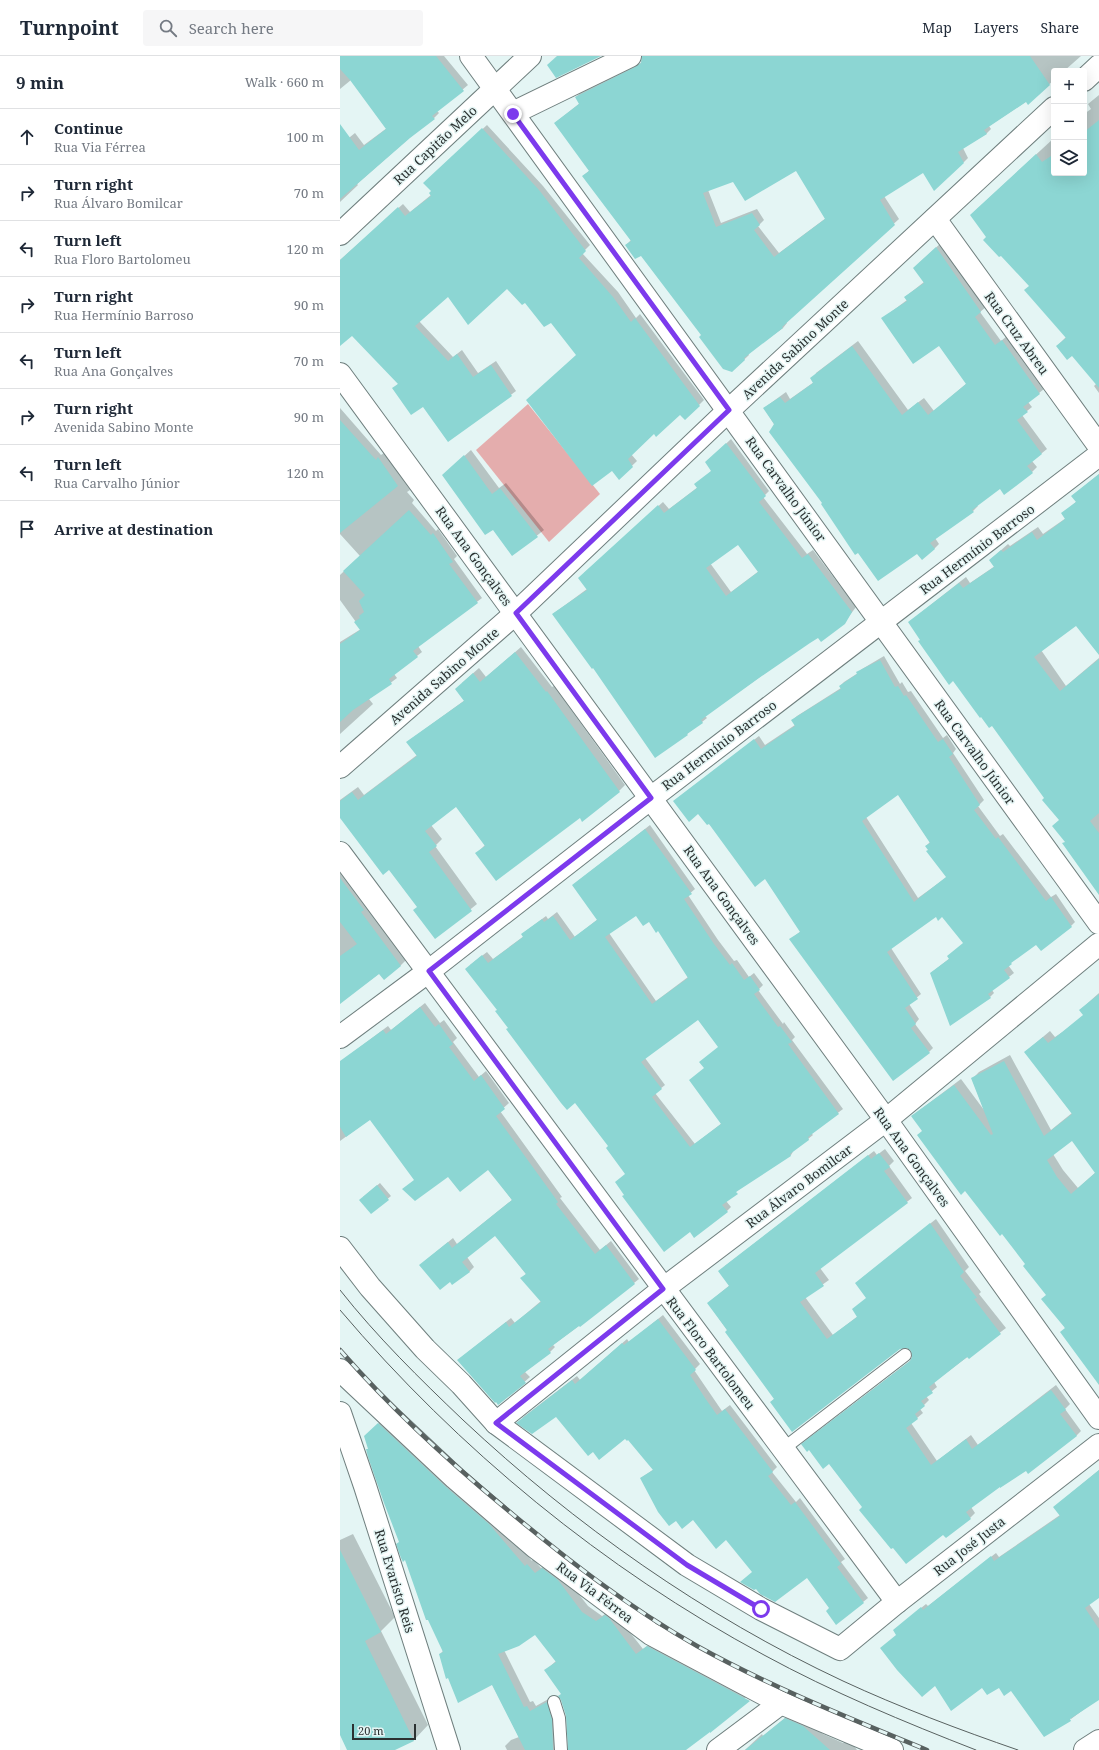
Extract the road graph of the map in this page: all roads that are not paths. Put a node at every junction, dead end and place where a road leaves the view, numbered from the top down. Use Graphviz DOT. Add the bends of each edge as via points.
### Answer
graph roads {
  1 [pos="471,56"];
  2 [pos="530,56"];
  3 [pos="630,56"];
  4 [pos="1099,66"];
  5 [pos="1087,77"];
  6 [pos="495,88"];
  7 [pos="1051,111"];
  8 [pos="513,114"];
  9 [pos="935,219"];
  10 [pos="340,234"];
  11 [pos="340,374"];
  12 [pos="729,410"];
  13 [pos="1099,446"];
  14 [pos="1099,455"];
  15 [pos="516,613"];
  16 [pos="882,621"];
  17 [pos="340,767"];
  18 [pos="651,798"];
  19 [pos="340,853"];
  20 [pos="1099,923"];
  21 [pos="1099,944"];
  22 [pos="429,971"];
  23 [pos="340,1036"];
  24 [pos="886,1120"];
  25 [pos="340,1248"];
  26 [pos="663,1289"];
  27 [pos="905,1355"];
  28 [pos="340,1370"];
  29 [pos="340,1413"];
  30 [pos="1099,1418"];
  31 [pos="496,1423"];
  32 [pos="1099,1445"];
  33 [pos="783,1449"];
  34 [pos="897,1602"];
  35 [pos="554,1702"];
  36 [pos="781,1703"];
  37 [pos="1099,1741"];
  38 [pos="449,1750"];
  39 [pos="561,1750"];
  40 [pos="718,1750"];
  41 [pos="892,1750"];
  42 [pos="1085,1750"];
  1 -- 6 [label="street, Rua Carvalho Júnior"];
  2 -- 6 [label="street, Rua Capitão Melo"];
  3 -- 8 [label="street"];
  4 -- 5 [label="street"];
  6 -- 8 [label="street, Rua Carvalho Júnior"];
  6 -- 10 [label="street, Rua Capitão Melo"];
  7 -- 9 [label="street, Avenida Sabino Monte"];
  8 -- 12 [label="street, Rua Carvalho Júnior"];
  9 -- 12 [label="street, Avenida Sabino Monte"];
  9 -- 13 [label="street, Rua Cruz Abreu"];
  11 -- 15 [label="street, Rua Ana Gonçalves"];
  12 -- 15 [label="street, Avenida Sabino Monte"];
  12 -- 16 [label="street, Rua Carvalho Júnior"];
  14 -- 16 [label="street, Rua Hermínio Barroso"];
  15 -- 17 [label="street, Avenida Sabino Monte"];
  15 -- 18 [label="street, Rua Ana Gonçalves"];
  16 -- 18 [label="street, Rua Hermínio Barroso"];
  16 -- 20 [label="street, Rua Carvalho Júnior"];
  18 -- 22 [label="street, Rua Hermínio Barroso"];
  18 -- 24 [label="street, Rua Ana Gonçalves"];
  19 -- 22 [label="street, Rua Floro Bartolomeu"];
  21 -- 24 [label="street, Rua Álvaro Bomilcar"];
  22 -- 23 [label="street, Rua Hermínio Barroso"];
  22 -- 26 [label="street, Rua Floro Bartolomeu"];
  24 -- 26 [label="street, Rua Álvaro Bomilcar"];
  24 -- 30 [label="street, Rua Ana Gonçalves"];
  25 -- 31 [label="street" via="425,1349"];
  26 -- 31 [label="street, Rua Álvaro Bomilcar"];
  26 -- 33 [label="street, Rua Floro Bartolomeu"];
  27 -- 33 [label="lane"];
  28 -- 36 [label="street, Rua Via Férrea" via="455,1478 535,1547 651,1634"];
  29 -- 38 [label="street, Rua Evaristo Reis"];
  31 -- 34 [label="street, Rua José Justa" via="687,1565 761,1609 840,1649"];
  32 -- 34 [label="street, Rua José Justa"];
  33 -- 34 [label="street, Rua Floro Bartolomeu"];
  35 -- 39 [label="lane" via="559,1718"];
  36 -- 40 [label="street"];
  36 -- 41 [label="street, Rua Via Férrea"];
  37 -- 42 [label="street"];
}
